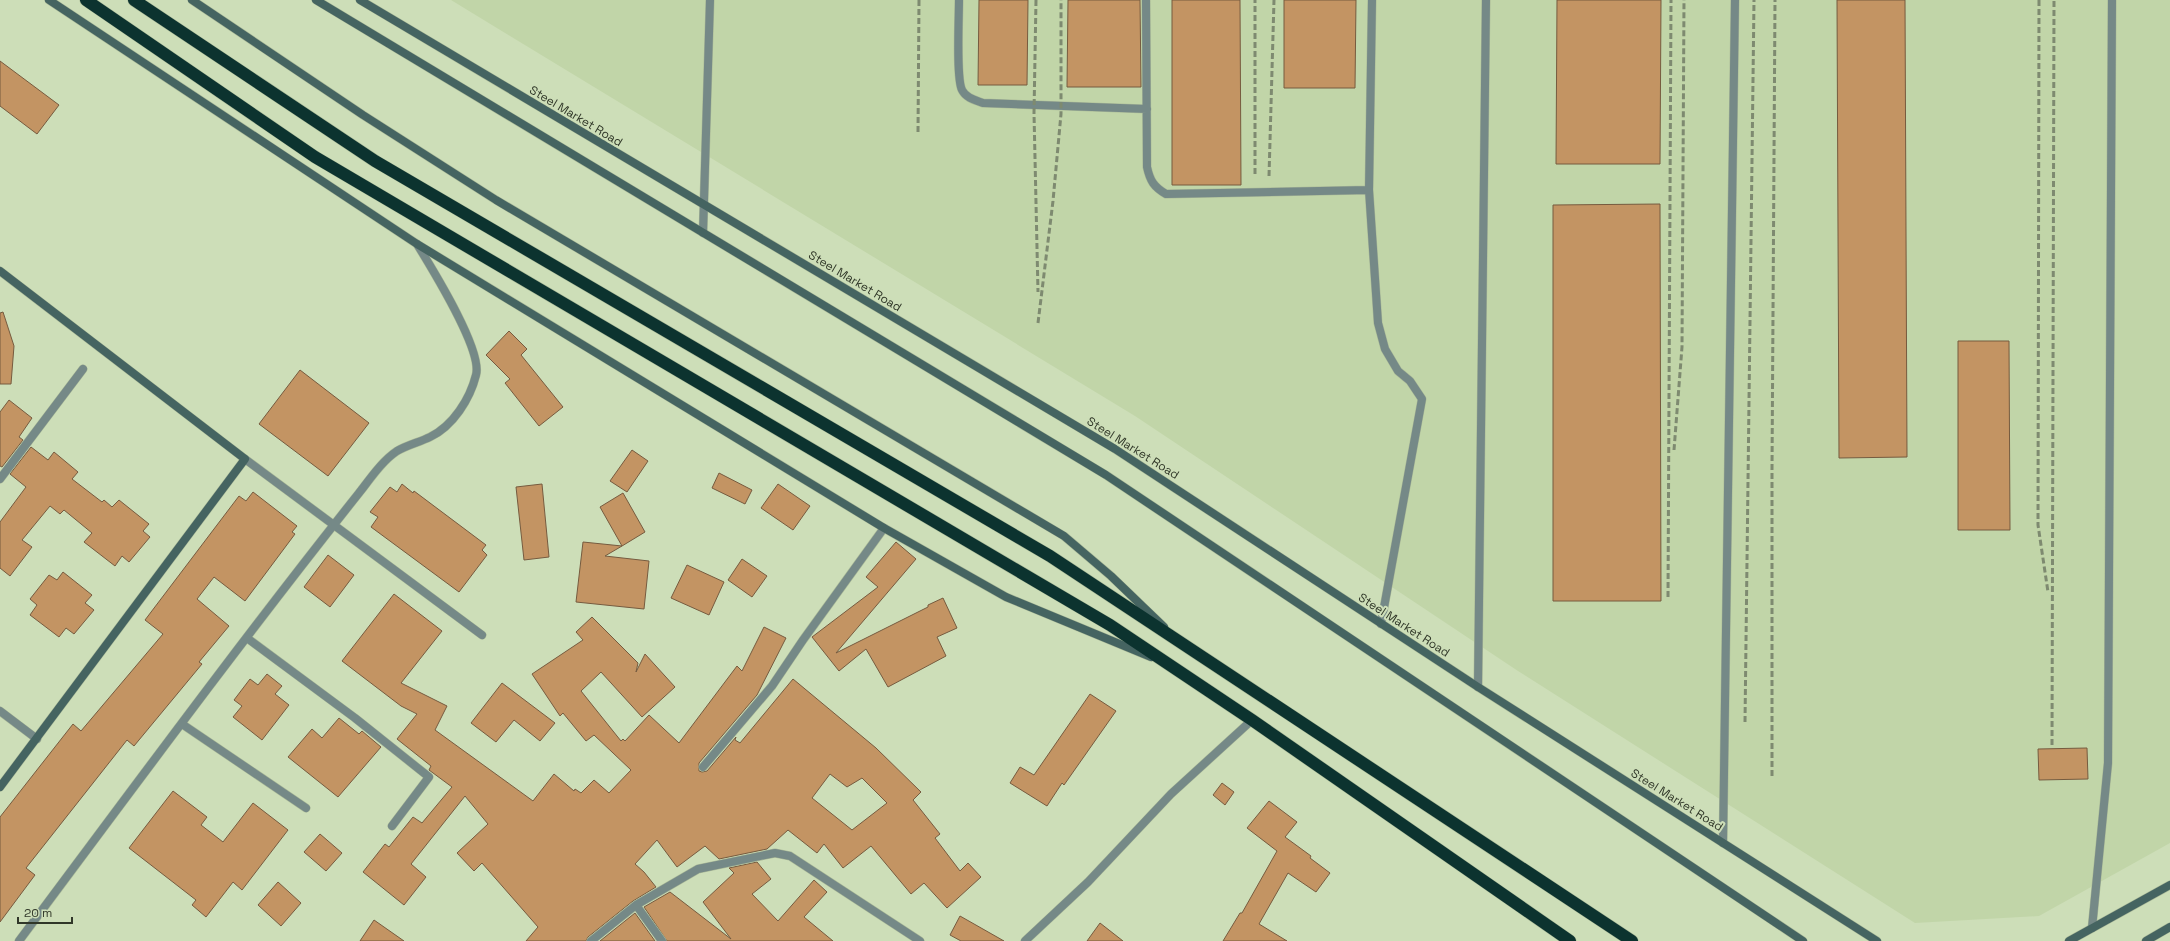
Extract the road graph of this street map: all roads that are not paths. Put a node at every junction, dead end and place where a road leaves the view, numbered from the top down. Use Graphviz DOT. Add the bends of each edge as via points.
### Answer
graph roads {
  1 [pos="49,0"];
  2 [pos="86,0"];
  3 [pos="134,0"];
  4 [pos="192,0"];
  5 [pos="316,0"];
  6 [pos="360,0"];
  7 [pos="710,0"];
  8 [pos="959,0"];
  9 [pos="1146,0"];
  10 [pos="1372,0"];
  11 [pos="1486,0"];
  12 [pos="1735,0"];
  13 [pos="2112,0"];
  14 [pos="1147,109"];
  15 [pos="1368,190"];
  16 [pos="705,207"];
  17 [pos="703,233"];
  18 [pos="417,244"];
  19 [pos="0,272"];
  20 [pos="83,369"];
  21 [pos="245,459"];
  22 [pos="0,479"];
  23 [pos="334,524"];
  24 [pos="884,528"];
  25 [pos="1381,624"];
  26 [pos="482,634"];
  27 [pos="247,638"];
  28 [pos="1182,643"];
  29 [pos="1167,663"];
  30 [pos="1478,687"];
  31 [pos="0,711"];
  32 [pos="1252,720"];
  33 [pos="182,724"];
  34 [pos="37,739"];
  35 [pos="703,767"];
  36 [pos="0,787"];
  37 [pos="306,808"];
  38 [pos="392,826"];
  39 [pos="1723,843"];
  40 [pos="2170,885"];
  41 [pos="636,905"];
  42 [pos="2092,928"];
  43 [pos="2170,928"];
  44 [pos="19,941"];
  45 [pos="591,941"];
  46 [pos="662,941"];
  47 [pos="920,941"];
  48 [pos="1025,941"];
  49 [pos="1570,941"];
  50 [pos="1632,941"];
  51 [pos="1803,941"];
  52 [pos="1877,941"];
  53 [pos="2069,941"];
  54 [pos="2146,941"];
  1 -- 18 [label="street"];
  2 -- 29 [label="highway" via="315,157 1110,626"];
  3 -- 28 [label="highway" via="375,161 1050,556"];
  4 -- 28 [label="street" via="369,119 496,200 1064,536"];
  5 -- 17 [label="street"];
  6 -- 16 [label="street, Steel Market Road"];
  7 -- 16 [label="street"];
  8 -- 14 [label="street" via="959,67 962,90 970,98 982,103"];
  9 -- 14 [label="street"];
  10 -- 15 [label="street"];
  11 -- 30 [label="street"];
  12 -- 39 [label="street"];
  13 -- 42 [label="street" via="2108,763"];
  14 -- 15 [label="street" via="1149,179 1155,188 1166,194"];
  15 -- 25 [label="street" via="1379,330 1385,349 1398,371 1410,381 1422,399"];
  16 -- 17 [label="street"];
  16 -- 25 [label="street, Steel Market Road" via="1115,449"];
  17 -- 51 [label="street" via="1106,475"];
  18 -- 23 [label="street" via="452,305 473,352 477,372 470,394 453,419 433,436 399,450 387,459"];
  18 -- 24 [label="street"];
  19 -- 21 [label="street"];
  20 -- 22 [label="street"];
  21 -- 23 [label="street"];
  21 -- 34 [label="street"];
  23 -- 26 [label="street"];
  23 -- 27 [label="street"];
  24 -- 29 [label="street" via="1006,597"];
  24 -- 35 [label="street" via="772,686"];
  25 -- 30 [label="street, Steel Market Road"];
  27 -- 33 [label="street"];
  27 -- 38 [label="street" via="429,777"];
  28 -- 50 [label="highway"];
  29 -- 32 [label="highway"];
  30 -- 39 [label="street, Steel Market Road"];
  31 -- 34 [label="street"];
  32 -- 48 [label="street" via="1171,794 1088,882"];
  32 -- 49 [label="highway"];
  33 -- 37 [label="street"];
  33 -- 44 [label="street"];
  34 -- 36 [label="street"];
  39 -- 52 [label="street, Steel Market Road"];
  40 -- 42 [label="street"];
  41 -- 45 [label="street"];
  41 -- 46 [label="street"];
  41 -- 47 [label="street" via="698,869 775,853 790,856"];
  42 -- 53 [label="street"];
  43 -- 54 [label="street"];
}
